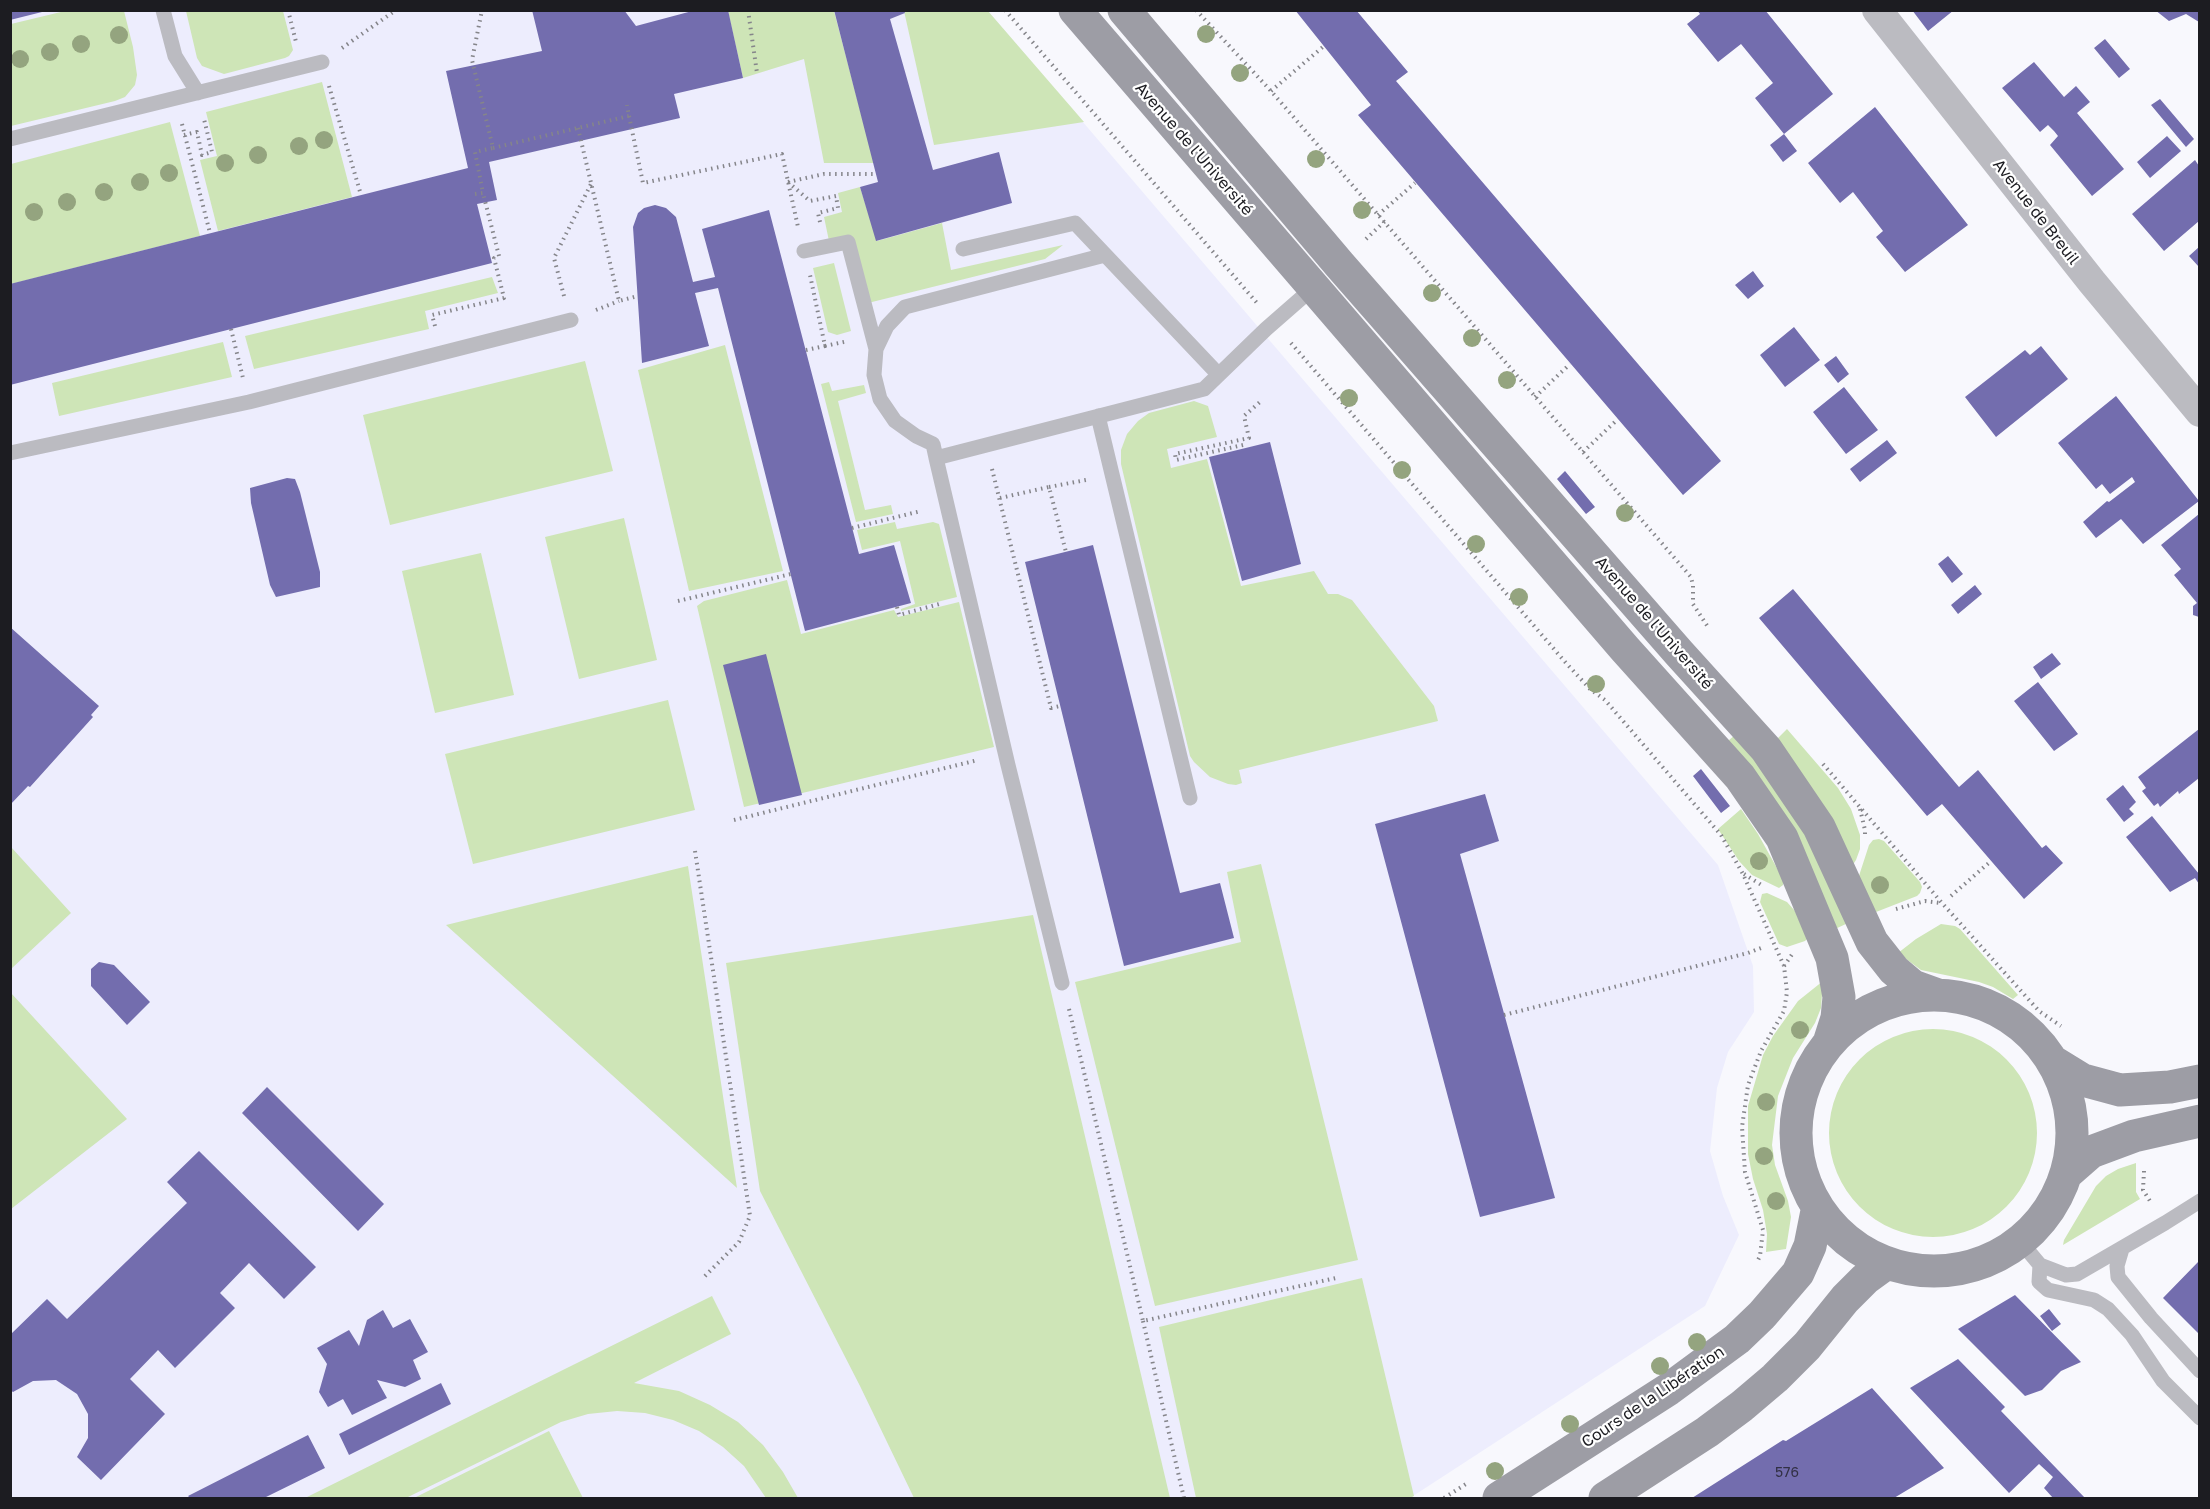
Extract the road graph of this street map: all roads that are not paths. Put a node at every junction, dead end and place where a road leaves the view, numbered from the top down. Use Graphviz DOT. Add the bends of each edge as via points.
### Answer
graph roads {
  1 [pos="163,10"];
  2 [pos="1075,10"];
  3 [pos="1124,10"];
  4 [pos="1877,10"];
  5 [pos="322,62"];
  6 [pos="198,93"];
  7 [pos="10,139"];
  8 [pos="963,249"];
  9 [pos="804,251"];
  10 [pos="1105,255"];
  11 [pos="1339,264"];
  12 [pos="1314,287"];
  13 [pos="571,320"];
  14 [pos="876,349"];
  15 [pos="1218,374"];
  16 [pos="2199,412"];
  17 [pos="1098,416"];
  18 [pos="10,453"];
  19 [pos="936,458"];
  20 [pos="1190,798"];
  21 [pos="1062,983"];
  22 [pos="1938,995"];
  23 [pos="1829,1043"];
  24 [pos="2052,1061"];
  25 [pos="2199,1081"];
  26 [pos="2199,1121"];
  27 [pos="2067,1173"];
  28 [pos="2199,1201"];
  29 [pos="1817,1211"];
  30 [pos="2122,1249"];
  31 [pos="2030,1253"];
  32 [pos="1887,1263"];
  33 [pos="2199,1371"];
  34 [pos="2199,1418"];
  35 [pos="1499,1498"];
  36 [pos="1605,1498"];
  1 -- 6 [label="lane" via="175,56"];
  2 -- 12 [label="street, Avenue de l'Université"];
  3 -- 11 [label="street, Avenue de l'Université"];
  4 -- 16 [label="street, Avenue de Breuil"];
  5 -- 6 [label="lane"];
  6 -- 7 [label="lane"];
  8 -- 10 [label="lane" via="1075,223"];
  9 -- 14 [label="lane" via="848,242"];
  10 -- 14 [label="lane" via="905,307 887,326"];
  10 -- 15 [label="lane"];
  11 -- 12 [label="street"];
  11 -- 22 [label="street, Avenue de l'Université" via="1766,749 1819,827 1872,942 1913,986"];
  12 -- 15 [label="lane"];
  12 -- 23 [label="street, Avenue de l'Université" via="1740,777 1782,838 1832,958 1839,997"];
  13 -- 18 [label="lane" via="249,402"];
  14 -- 19 [label="lane" via="874,375 880,399 895,421 933,444"];
  15 -- 17 [label="lane" via="1204,389"];
  17 -- 19 [label="lane"];
  17 -- 20 [label="lane"];
  19 -- 21 [label="lane"];
  22 -- 23 [label="street" via="1878,1006 1851,1022"];
  22 -- 24 [label="street" via="1969,999 1998,1011 2024,1029"];
  23 -- 29 [label="street" via="1804,1083 1795,1130 1802,1177"];
  24 -- 25 [label="street" via="2083,1080 2120,1090"];
  24 -- 27 [label="street" via="2071,1115"];
  26 -- 27 [label="street" via="2133,1136 2091,1152"];
  27 -- 31 [label="street"];
  28 -- 30 [label="lane"];
  29 -- 32 [label="street" via="1852,1245"];
  29 -- 35 [label="street, Cours de la Libération" via="1810,1246 1798,1273 1737,1339 1669,1389"];
  30 -- 31 [label="lane" via="2077,1274 2066,1275"];
  30 -- 33 [label="lane" via="2118,1277"];
  31 -- 32 [label="street" via="1947,1270 1917,1270"];
  31 -- 34 [label="lane" via="2039,1282 2048,1290 2094,1300 2108,1309 2132,1335 2163,1381"];
  32 -- 36 [label="street" via="1865,1279 1807,1346 1742,1406"];
}
